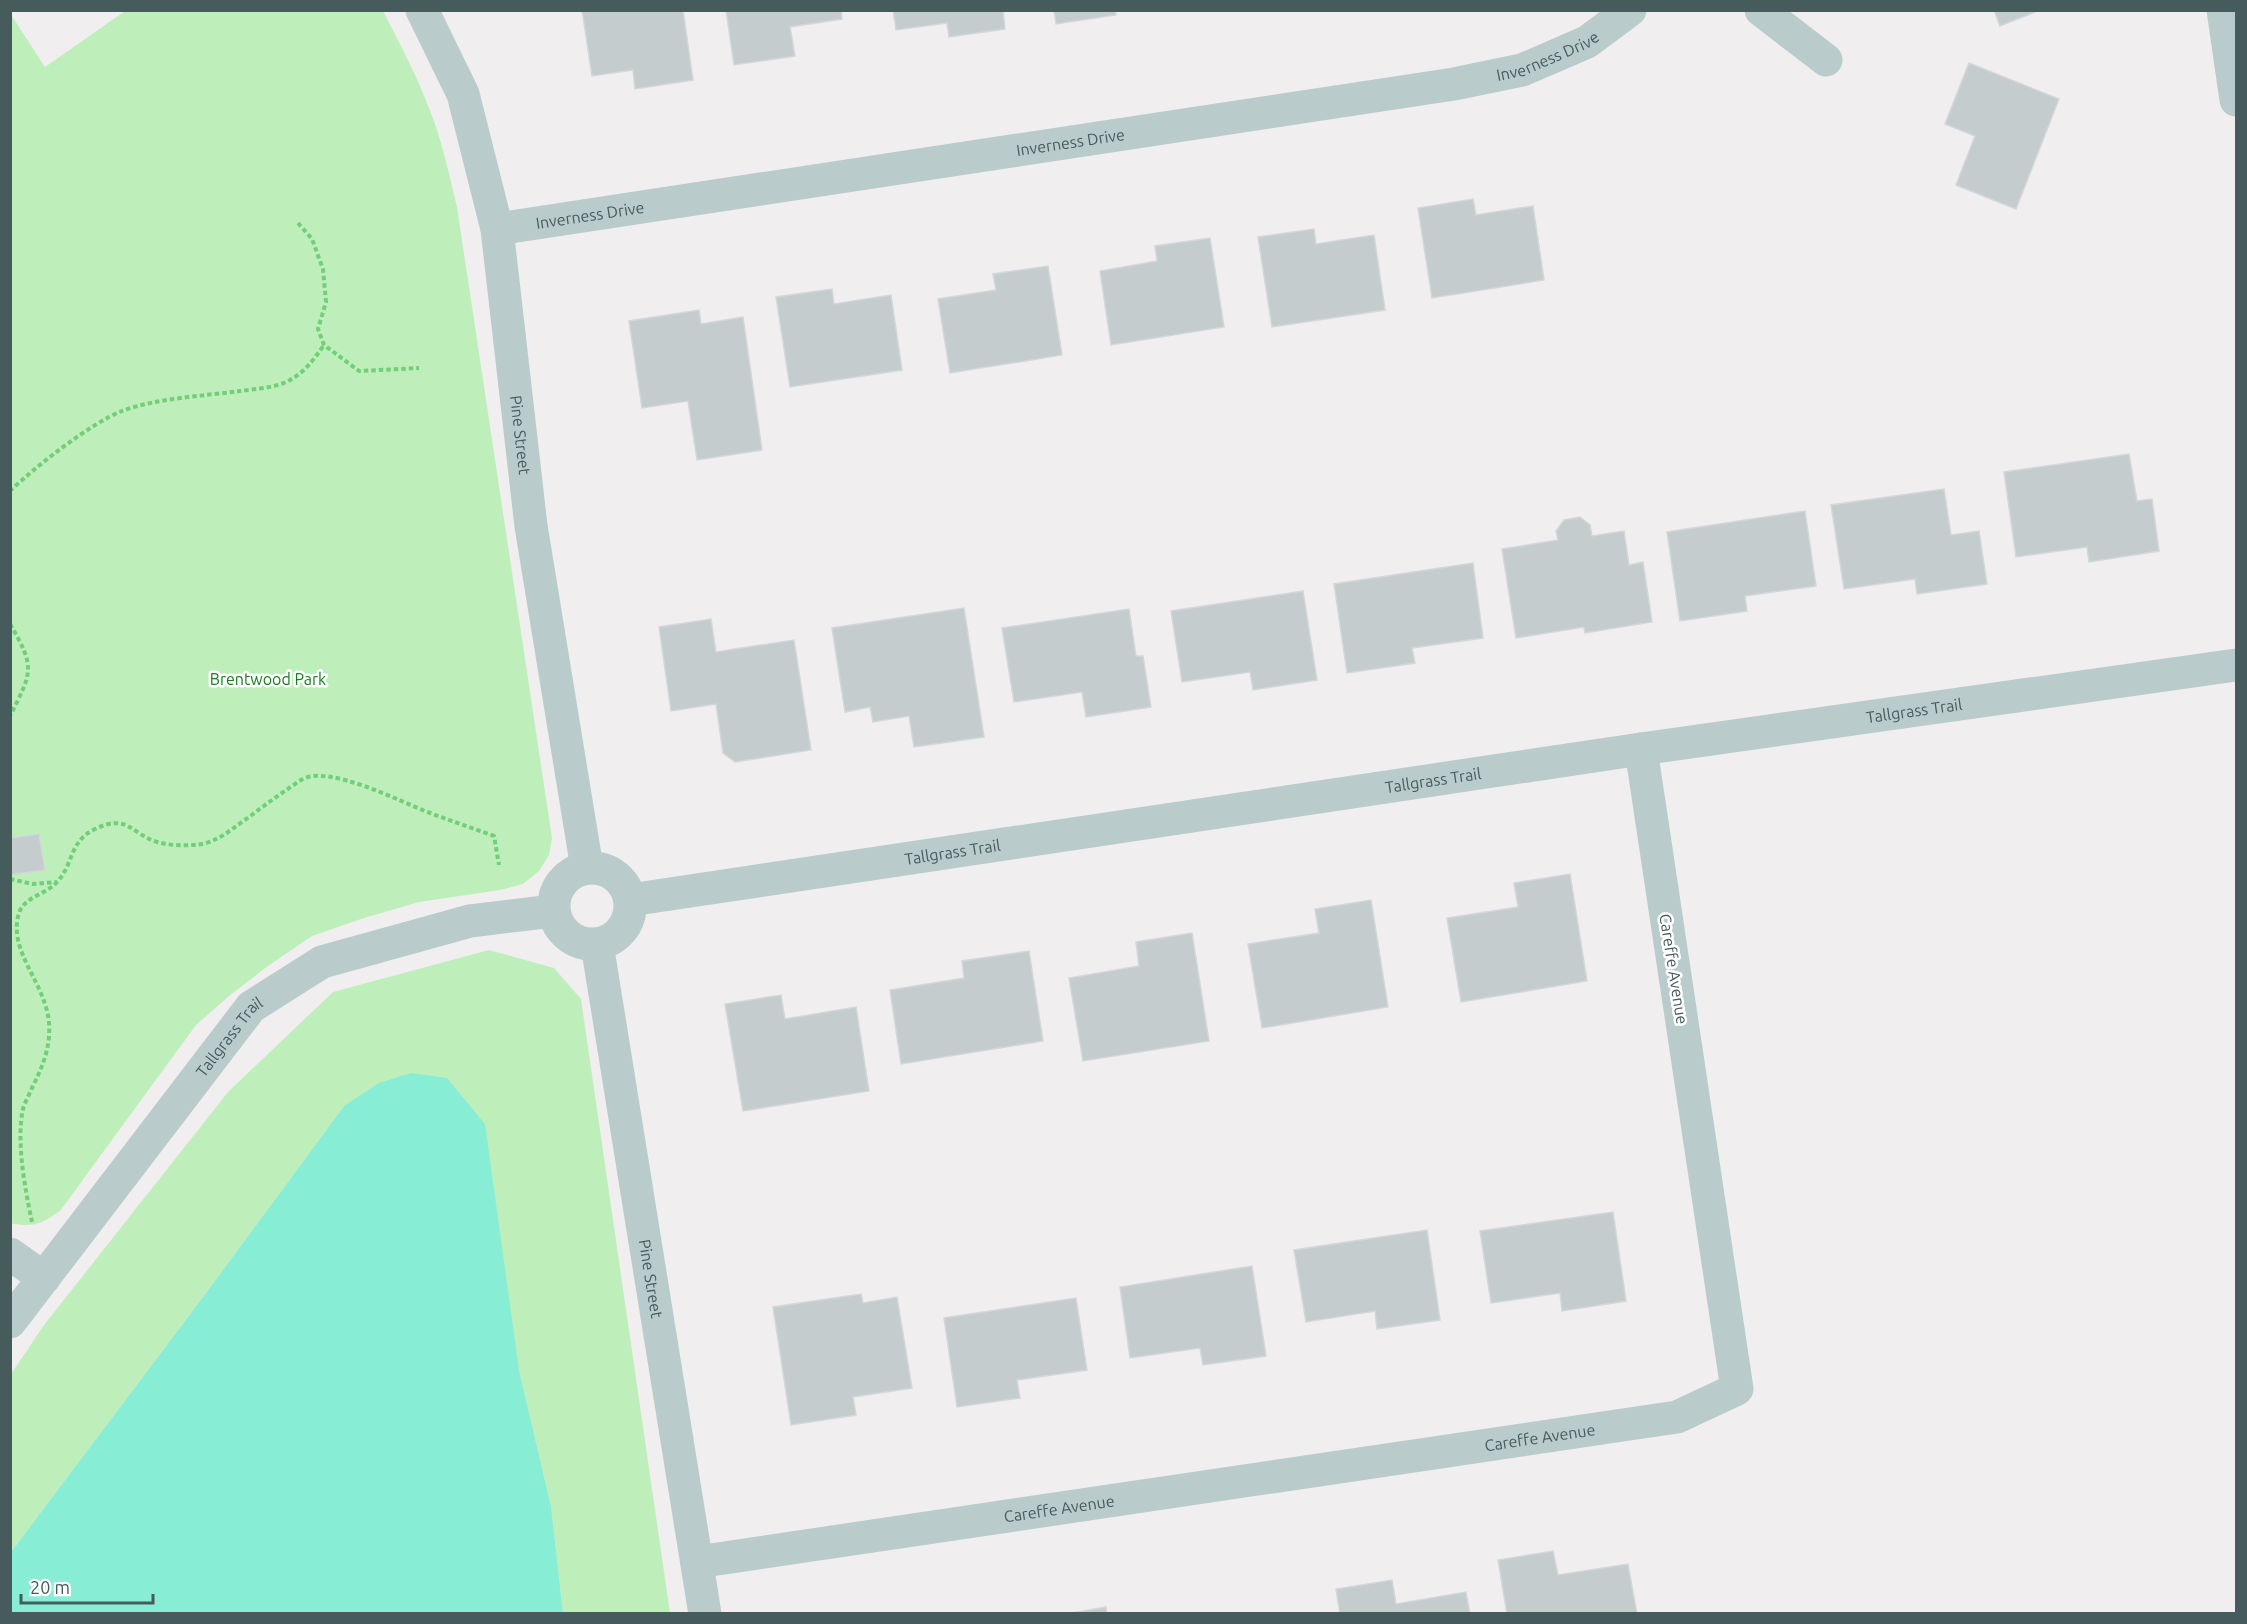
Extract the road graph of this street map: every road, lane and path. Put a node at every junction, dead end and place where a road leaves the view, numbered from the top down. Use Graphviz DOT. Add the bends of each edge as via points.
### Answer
graph roads {
  1 [pos="422,10"];
  2 [pos="1629,10"];
  3 [pos="1761,10"];
  4 [pos="2223,10"];
  5 [pos="1826,60"];
  6 [pos="2236,100"];
  7 [pos="298,223"];
  8 [pos="497,229"];
  9 [pos="324,345"];
  10 [pos="419,368"];
  11 [pos="10,491"];
  12 [pos="10,624"];
  13 [pos="2236,665"];
  14 [pos="10,716"];
  15 [pos="1641,748"];
  16 [pos="499,865"];
  17 [pos="587,868"];
  18 [pos="10,879"];
  19 [pos="58,882"];
  20 [pos="630,900"];
  21 [pos="553,911"];
  22 [pos="597,944"];
  23 [pos="10,1254"];
  24 [pos="44,1278"];
  25 [pos="10,1322"];
  26 [pos="697,1562"];
  27 [pos="705,1614"];
  1 -- 8 [label="street, Pine Street" via="463,94"];
  2 -- 8 [label="street, Inverness Drive" via="1587,42 1522,70 1454,84"];
  3 -- 5 [label="street"];
  4 -- 6 [label="street"];
  7 -- 9 [label="path" via="312,239 323,269 326,302 318,329"];
  8 -- 17 [label="street, Pine Street" via="531,526"];
  9 -- 10 [label="path" via="359,370"];
  9 -- 11 [label="path" via="309,367 288,381 122,411 67,446"];
  12 -- 14 [label="path" via="27,651 30,669"];
  13 -- 15 [label="street, Tallgrass Trail"];
  15 -- 20 [label="street, Tallgrass Trail"];
  15 -- 26 [label="street, Careffe Avenue" via="1737,1389 1677,1417"];
  16 -- 19 [label="path" via="494,836 356,783 313,777 303,778 223,836 203,844 155,841 120,823 94,829 81,837"];
  17 -- 20 [label="street" via="617,876"];
  17 -- 21 [label="street" via="568,875 559,885"];
  18 -- 19 [label="path" via="33,884"];
  19 -- 24 [label="path" via="20,910 16,925 17,941 47,1004 50,1026 49,1049 23,1108 21,1134 29,1211"];
  20 -- 22 [label="street" via="628,918 619,933"];
  21 -- 22 [label="street" via="564,933 585,944"];
  21 -- 24 [label="street, Tallgrass Trail" via="470,921 322,962 251,1007"];
  22 -- 26 [label="street, Pine Street"];
  23 -- 24 [label="street"];
  24 -- 25 [label="street, Tallgrass Trail"];
  26 -- 27 [label="street, Pine Street"];
}
